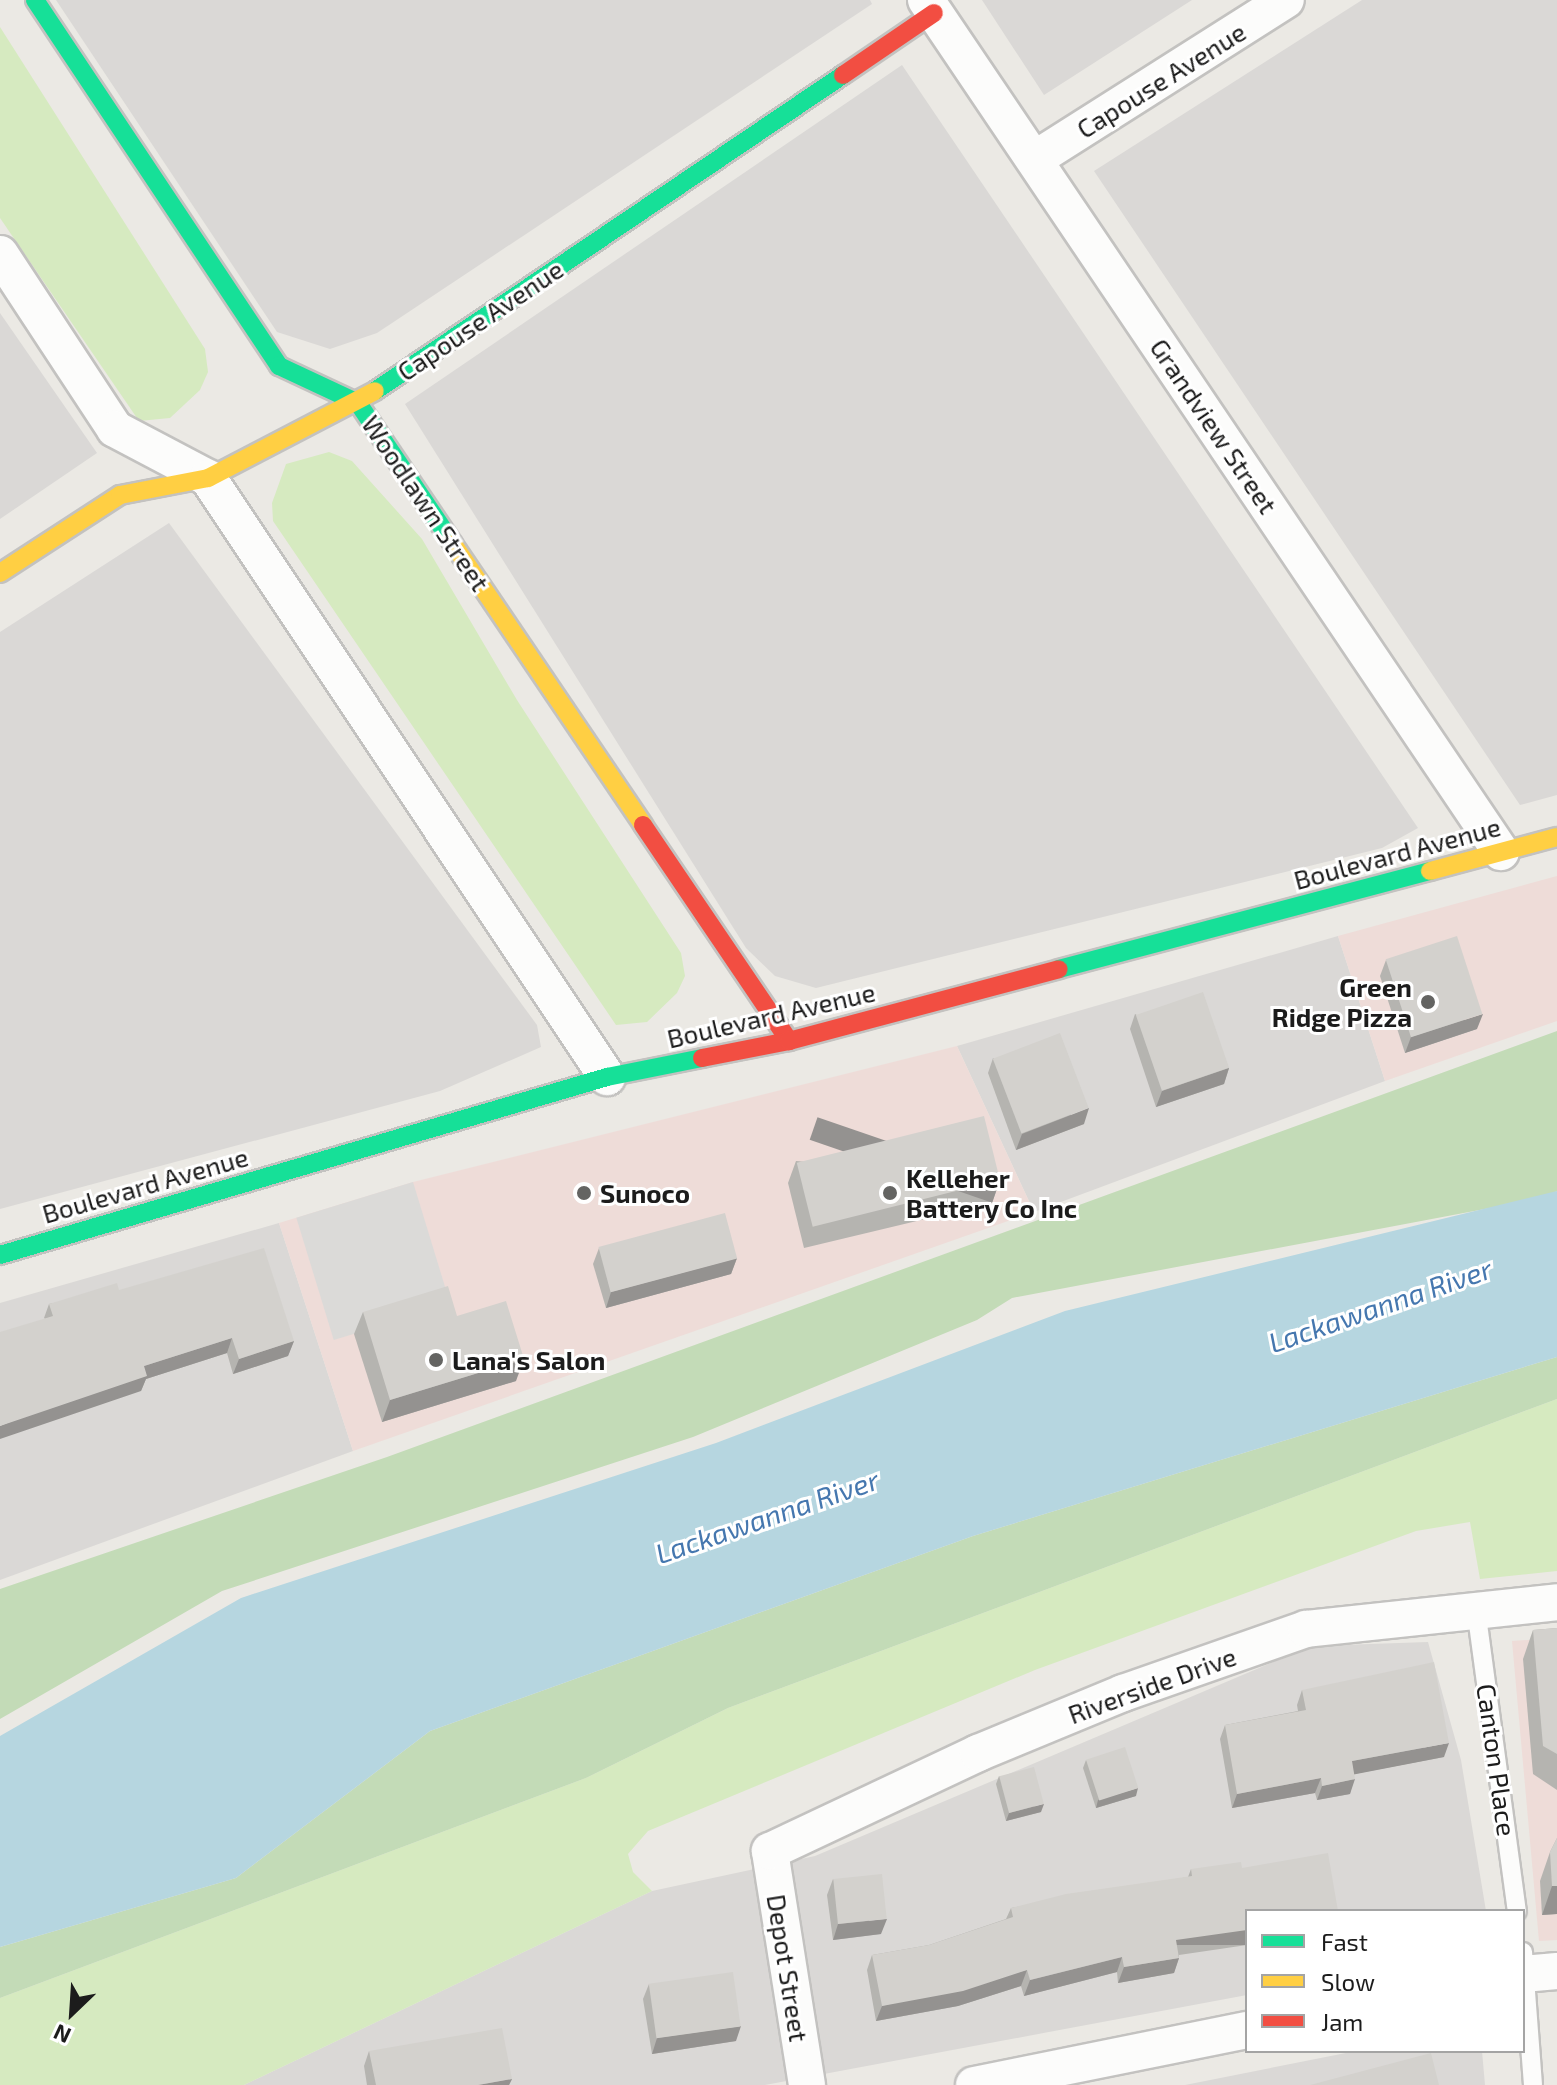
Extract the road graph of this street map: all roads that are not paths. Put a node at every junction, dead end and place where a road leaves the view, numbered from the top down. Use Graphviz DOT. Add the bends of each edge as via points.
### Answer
graph roads {
  1 [pos="35,0"];
  2 [pos="1286,0"];
  3 [pos="930,7"];
  4 [pos="1035,159"];
  5 [pos="0,254"];
  6 [pos="358,403"];
  7 [pos="208,478"];
  8 [pos="0,573"];
  9 [pos="1557,837"];
  10 [pos="1501,852"];
  11 [pos="789,1041"];
  12 [pos="607,1077"];
  13 [pos="0,1255"];
  14 [pos="1557,1602"];
  15 [pos="1476,1609"];
  16 [pos="770,1851"];
  17 [pos="1517,1909"];
  18 [pos="1532,1968"];
  19 [pos="1245,2030"];
  20 [pos="807,2085"];
  21 [pos="974,2085"];
  22 [pos="1533,2085"];
  1 -- 6 [label="street, Woodlawn Street" via="279,366"];
  2 -- 4 [label="street, Capouse Avenue"];
  3 -- 4 [label="street, Grandview Street"];
  3 -- 6 [label="street, Capouse Avenue"];
  4 -- 10 [label="street, Grandview Street"];
  5 -- 7 [label="street" via="115,429"];
  6 -- 7 [label="street, Capouse Avenue"];
  6 -- 11 [label="street, Woodlawn Street"];
  7 -- 8 [label="street, Capouse Avenue" via="120,495"];
  7 -- 12 [label="street"];
  9 -- 10 [label="street, Boulevard Avenue"];
  10 -- 11 [label="street, Boulevard Avenue"];
  11 -- 12 [label="street, Boulevard Avenue"];
  12 -- 13 [label="street, Boulevard Avenue"];
  14 -- 15 [label="street, Riverside Drive"];
  15 -- 16 [label="street, Riverside Drive" via="1306,1629 1123,1693 992,1747"];
  15 -- 17 [label="lane, Canton Place"];
  16 -- 20 [label="street, Depot Street"];
  18 -- 22 [label="lane"];
  19 -- 21 [label="street"];
}
